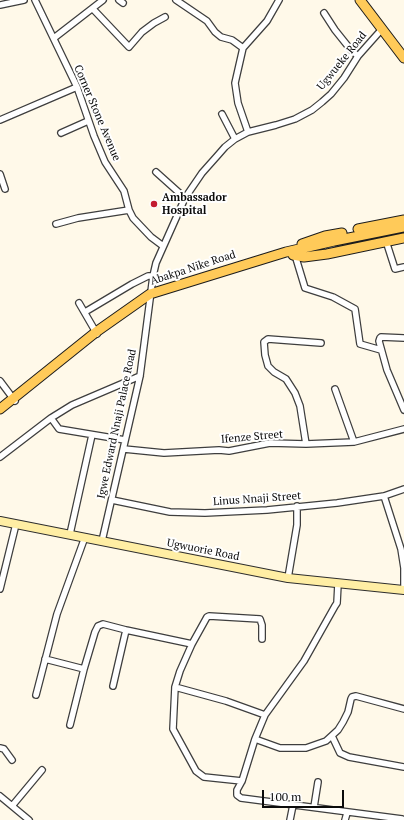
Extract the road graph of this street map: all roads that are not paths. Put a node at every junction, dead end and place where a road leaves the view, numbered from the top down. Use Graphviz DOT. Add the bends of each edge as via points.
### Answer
graph roads {
  1 [pos="24,0"];
  2 [pos="35,0"];
  3 [pos="103,0"];
  4 [pos="176,0"];
  5 [pos="278,0"];
  6 [pos="360,0"];
  7 [pos="0,5"];
  8 [pos="93,9"];
  9 [pos="324,13"];
  10 [pos="165,17"];
  11 [pos="382,29"];
  12 [pos="54,38"];
  13 [pos="244,48"];
  14 [pos="358,56"];
  15 [pos="404,58"];
  16 [pos="77,87"];
  17 [pos="222,114"];
  18 [pos="0,120"];
  19 [pos="88,121"];
  20 [pos="248,132"];
  21 [pos="61,133"];
  22 [pos="235,139"];
  23 [pos="156,172"];
  24 [pos="0,174"];
  25 [pos="6,189"];
  26 [pos="185,198"];
  27 [pos="128,210"];
  28 [pos="404,220"];
  29 [pos="56,224"];
  30 [pos="404,227"];
  31 [pos="404,232"];
  32 [pos="404,238"];
  33 [pos="386,241"];
  34 [pos="163,246"];
  35 [pos="293,254"];
  36 [pos="404,267"];
  37 [pos="153,276"];
  38 [pos="151,293"];
  39 [pos="79,303"];
  40 [pos="85,312"];
  41 [pos="97,334"];
  42 [pos="404,338"];
  43 [pos="321,343"];
  44 [pos="381,350"];
  45 [pos="140,376"];
  46 [pos="0,381"];
  47 [pos="335,389"];
  48 [pos="14,400"];
  49 [pos="0,409"];
  50 [pos="404,410"];
  51 [pos="0,414"];
  52 [pos="51,418"];
  53 [pos="404,429"];
  54 [pos="92,435"];
  55 [pos="126,440"];
  56 [pos="354,442"];
  57 [pos="306,444"];
  58 [pos="124,449"];
  59 [pos="0,457"];
  60 [pos="404,489"];
  61 [pos="384,496"];
  62 [pos="112,500"];
  63 [pos="297,506"];
  64 [pos="0,521"];
  65 [pos="16,524"];
  66 [pos="70,534"];
  67 [pos="86,537"];
  68 [pos="102,541"];
  69 [pos="1,578"];
  70 [pos="288,578"];
  71 [pos="338,584"];
  72 [pos="0,589"];
  73 [pos="404,590"];
  74 [pos="126,630"];
  75 [pos="262,640"];
  76 [pos="192,644"];
  77 [pos="45,659"];
  78 [pos="84,669"];
  79 [pos="113,686"];
  80 [pos="175,687"];
  81 [pos="36,696"];
  82 [pos="404,709"];
  83 [pos="265,715"];
  84 [pos="70,725"];
  85 [pos="332,736"];
  86 [pos="254,740"];
  87 [pos="0,748"];
  88 [pos="12,760"];
  89 [pos="404,767"];
  90 [pos="42,770"];
  91 [pos="242,781"];
  92 [pos="318,782"];
  93 [pos="0,796"];
  94 [pos="293,805"];
  95 [pos="12,806"];
  96 [pos="314,807"];
  97 [pos="347,813"];
  98 [pos="403,818"];
  99 [pos="29,820"];
  100 [pos="290,820"];
  101 [pos="345,820"];
  1 -- 7 [label="street"];
  2 -- 12 [label="street, Corner Stone Avenue"];
  3 -- 8 [label="street"];
  4 -- 13 [label="street" via="207,21 221,37 232,40"];
  5 -- 13 [label="street" via="267,21"];
  6 -- 11 [label="main road"];
  8 -- 10 [label="street" via="129,47 142,32"];
  8 -- 12 [label="street"];
  9 -- 14 [label="street"];
  11 -- 14 [label="street, Ugwueke Road"];
  11 -- 15 [label="main road"];
  12 -- 16 [label="street, Corner Stone Avenue"];
  13 -- 20 [label="street" via="235,83 238,103"];
  14 -- 20 [label="street, Ugwueke Road" via="331,94 312,110 295,119"];
  16 -- 18 [label="street"];
  16 -- 19 [label="street, Corner Stone Avenue"];
  17 -- 22 [label="street"];
  19 -- 21 [label="street"];
  19 -- 27 [label="street, Corner Stone Avenue" via="105,162 124,191"];
  20 -- 22 [label="street, Ugwueke Road"];
  22 -- 26 [label="street, Ugwueke Road" via="213,161"];
  23 -- 26 [label="street"];
  24 -- 25 [label="street"];
  26 -- 34 [label="street, Ugwueke Road"];
  27 -- 29 [label="street"];
  27 -- 34 [label="street, Corner Stone Avenue" via="151,237"];
  28 -- 35 [label="main road" via="325,236 302,244"];
  30 -- 35 [label="main road, Abakpa Nike Road" via="334,241"];
  31 -- 35 [label="main road, Abakpa Nike Road"];
  32 -- 33 [label="main road"];
  33 -- 35 [label="main road" via="327,254 304,257"];
  33 -- 36 [label="street" via="394,266 397,269"];
  34 -- 37 [label="street, Ugwueke Road"];
  35 -- 38 [label="main road, Abakpa Nike Road" via="236,267"];
  35 -- 44 [label="street" via="305,288 333,297 355,309 360,344"];
  37 -- 38 [label="street, Ugwueke Road"];
  37 -- 40 [label="street" via="132,284"];
  38 -- 41 [label="main road, Abakpa Nike Road"];
  38 -- 45 [label="street, Igwe Edward Nnaji Palace Road"];
  39 -- 40 [label="street"];
  40 -- 41 [label="street"];
  41 -- 48 [label="main road, Abakpa Nike Road"];
  42 -- 44 [label="street" via="380,338"];
  43 -- 57 [label="street" via="268,339 264,342 268,366 286,379 295,393 300,406"];
  44 -- 50 [label="street"];
  45 -- 52 [label="street" via="72,405"];
  45 -- 55 [label="street, Igwe Edward Nnaji Palace Road"];
  46 -- 48 [label="street"];
  47 -- 56 [label="street"];
  48 -- 49 [label="main road, Abakpa Nike Road"];
  48 -- 51 [label="main road, Abakpa Nike Road"];
  52 -- 54 [label="street" via="59,429"];
  52 -- 59 [label="street"];
  53 -- 56 [label="street, Ifenze Street"];
  54 -- 55 [label="street"];
  54 -- 66 [label="street"];
  55 -- 58 [label="street, Igwe Edward Nnaji Palace Road"];
  56 -- 57 [label="street, Ifenze Street"];
  57 -- 58 [label="street, Ifenze Street" via="270,443 229,451 164,453"];
  58 -- 62 [label="street, Igwe Edward Nnaji Palace Road"];
  60 -- 61 [label="street, Linus Nnaji Street"];
  61 -- 63 [label="street, Linus Nnaji Street"];
  61 -- 73 [label="street" via="401,549"];
  62 -- 63 [label="street, Linus Nnaji Street" via="170,512 205,513"];
  62 -- 68 [label="street, Igwe Edward Nnaji Palace Road"];
  63 -- 70 [label="street" via="297,525"];
  64 -- 65 [label="street, Ugwuorie Road"];
  65 -- 66 [label="street, Ugwuorie Road"];
  65 -- 69 [label="street"];
  66 -- 67 [label="street, Ugwuorie Road"];
  67 -- 68 [label="street, Ugwuorie Road"];
  67 -- 77 [label="street" via="57,614"];
  68 -- 70 [label="street, Ugwuorie Road"];
  69 -- 72 [label="street"];
  70 -- 71 [label="street, Ugwuorie Road"];
  71 -- 73 [label="street, Ugwuorie Road"];
  71 -- 83 [label="street" via="337,602 324,627 304,661"];
  74 -- 76 [label="street"];
  74 -- 78 [label="street" via="103,624 98,626"];
  74 -- 79 [label="street"];
  75 -- 76 [label="street" via="260,619 209,616"];
  76 -- 80 [label="street"];
  77 -- 78 [label="street"];
  77 -- 81 [label="street"];
  78 -- 84 [label="street"];
  80 -- 83 [label="street"];
  80 -- 91 [label="street" via="173,729 196,771 204,777"];
  82 -- 85 [label="street" via="352,697 346,717"];
  83 -- 86 [label="street"];
  85 -- 86 [label="street" via="322,743 306,748 280,748"];
  85 -- 89 [label="street" via="340,753 349,757"];
  86 -- 91 [label="street"];
  87 -- 88 [label="street" via="4,749"];
  90 -- 95 [label="street"];
  91 -- 94 [label="street" via="237,795 241,798"];
  92 -- 96 [label="street"];
  93 -- 95 [label="street"];
  94 -- 96 [label="street"];
  94 -- 100 [label="street"];
  95 -- 99 [label="street"];
  96 -- 97 [label="street"];
  97 -- 98 [label="street"];
  97 -- 101 [label="street"];
}
